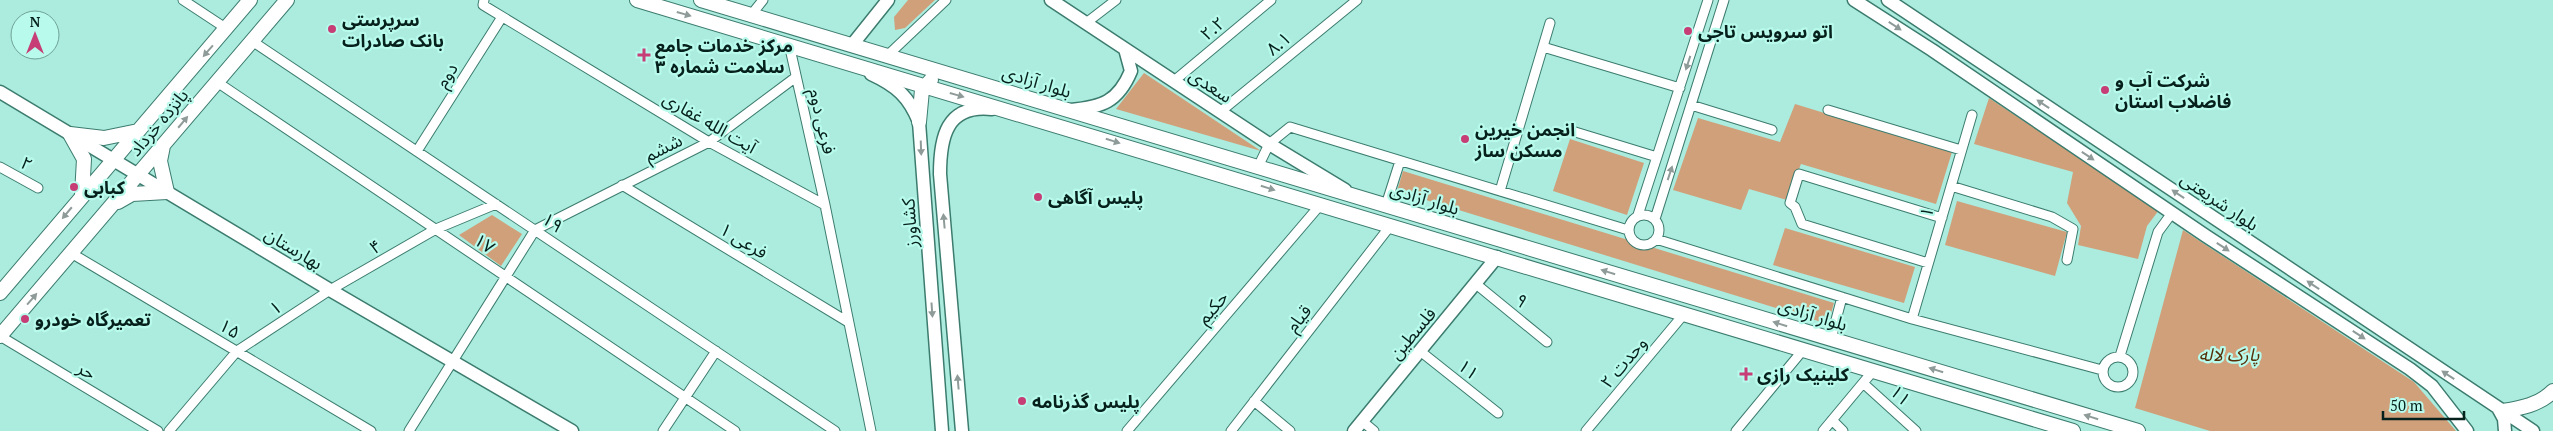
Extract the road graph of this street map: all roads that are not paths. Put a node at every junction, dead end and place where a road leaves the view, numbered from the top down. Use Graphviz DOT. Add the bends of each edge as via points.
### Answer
graph roads {
  1 [pos="183,0"];
  2 [pos="250,0"];
  3 [pos="287,0"];
  4 [pos="484,0"];
  5 [pos="637,0"];
  6 [pos="701,0"];
  7 [pos="763,0"];
  8 [pos="888,0"];
  9 [pos="946,0"];
  10 [pos="1051,0"];
  11 [pos="1116,0"];
  12 [pos="1271,0"];
  13 [pos="1357,0"];
  14 [pos="1708,0"];
  15 [pos="1724,0"];
  16 [pos="1854,0"];
  17 [pos="1888,0"];
  18 [pos="751,15"];
  19 [pos="502,17"];
  20 [pos="1086,23"];
  21 [pos="1550,23"];
  22 [pos="227,29"];
  23 [pos="252,41"];
  24 [pos="789,44"];
  25 [pos="852,45"];
  26 [pos="1542,47"];
  27 [pos="1125,49"];
  28 [pos="887,56"];
  29 [pos="835,58"];
  30 [pos="796,77"];
  31 [pos="1174,81"];
  32 [pos="217,82"];
  33 [pos="982,84"];
  34 [pos="924,85"];
  35 [pos="1680,88"];
  36 [pos="0,92"];
  37 [pos="1691,105"];
  38 [pos="1010,110"];
  39 [pos="1070,110"];
  40 [pos="1828,110"];
  41 [pos="1220,112"];
  42 [pos="1972,115"];
  43 [pos="919,122"];
  44 [pos="1772,130"];
  45 [pos="138,131"];
  46 [pos="1572,131"];
  47 [pos="70,134"];
  48 [pos="709,142"];
  49 [pos="1269,144"];
  50 [pos="163,145"];
  51 [pos="1962,150"];
  52 [pos="417,151"];
  53 [pos="1657,157"];
  54 [pos="113,160"];
  55 [pos="1400,161"];
  56 [pos="0,167"];
  57 [pos="1258,167"];
  58 [pos="940,174"];
  59 [pos="138,175"];
  60 [pos="923,175"];
  61 [pos="622,185"];
  62 [pos="1951,186"];
  63 [pos="38,188"];
  64 [pos="1500,191"];
  65 [pos="167,192"];
  66 [pos="82,195"];
  67 [pos="1354,196"];
  68 [pos="496,204"];
  69 [pos="1321,204"];
  70 [pos="825,205"];
  71 [pos="1386,205"];
  72 [pos="111,207"];
  73 [pos="2172,213"];
  74 [pos="1638,216"];
  75 [pos="1942,218"];
  76 [pos="1655,219"];
  77 [pos="1392,225"];
  78 [pos="436,229"];
  79 [pos="535,230"];
  80 [pos="1628,230"];
  81 [pos="1656,239"];
  82 [pos="71,253"];
  83 [pos="1498,257"];
  84 [pos="2068,260"];
  85 [pos="1928,263"];
  86 [pos="506,277"];
  87 [pos="1633,279"];
  88 [pos="1476,284"];
  89 [pos="330,290"];
  90 [pos="0,292"];
  91 [pos="1628,297"];
  92 [pos="1842,297"];
  93 [pos="1684,314"];
  94 [pos="1912,319"];
  95 [pos="848,322"];
  96 [pos="0,336"];
  97 [pos="1832,339"];
  98 [pos="954,340"];
  99 [pos="935,341"];
  100 [pos="1547,342"];
  101 [pos="1803,350"];
  102 [pos="237,351"];
  103 [pos="1420,351"];
  104 [pos="716,352"];
  105 [pos="2120,356"];
  106 [pos="452,360"];
  107 [pos="2102,370"];
  108 [pos="1873,371"];
  109 [pos="1863,383"];
  110 [pos="2553,391"];
  111 [pos="685,398"];
  112 [pos="1254,401"];
  113 [pos="2500,410"];
  114 [pos="1498,413"];
  115 [pos="1832,420"];
  116 [pos="1358,426"];
  117 [pos="158,431"];
  118 [pos="169,431"];
  119 [pos="372,431"];
  120 [pos="408,431"];
  121 [pos="572,431"];
  122 [pos="663,431"];
  123 [pos="735,431"];
  124 [pos="835,431"];
  125 [pos="870,431"];
  126 [pos="942,431"];
  127 [pos="962,431"];
  128 [pos="1127,431"];
  129 [pos="1231,431"];
  130 [pos="1290,431"];
  131 [pos="1374,431"];
  132 [pos="1586,431"];
  133 [pos="1736,431"];
  134 [pos="1823,431"];
  135 [pos="1843,431"];
  136 [pos="1916,431"];
  137 [pos="2073,431"];
  138 [pos="2138,431"];
  139 [pos="2467,431"];
  140 [pos="2505,431"];
  141 [pos="2532,431"];
  1 -- 22 [label="street"];
  2 -- 22 [label="main road, پانزده خرداد"];
  3 -- 23 [label="main road, پانزده خرداد"];
  4 -- 19 [label="street, آیت الله غفاری" via="483,5"];
  5 -- 24 [label="main road, بلوار آزادی, one-way"];
  6 -- 18 [label="main road, بلوار آزادی"];
  7 -- 18 [label="street"];
  8 -- 25 [label="main road"];
  9 -- 28 [label="street"];
  10 -- 20 [label="main road, سعدی"];
  11 -- 20 [label="street"];
  12 -- 31 [label="street, ۲.۲"];
  13 -- 41 [label="street, ۸.۱"];
  14 -- 35 [label="street, one-way"];
  15 -- 37 [label="street"];
  16 -- 73 [label="main road, بلوار شریعتی, one-way"];
  113 -- 17 [label="main road, بلوار شریعتی, one-way"];
  18 -- 25 [label="main road, بلوار آزادی"];
  19 -- 48 [label="street, آیت الله غفاری"];
  19 -- 52 [label="street, دوم"];
  20 -- 27 [label="main road, سعدی"];
  21 -- 26 [label="street"];
  22 -- 45 [label="main road, پانزده خرداد, one-way"];
  23 -- 32 [label="main road, پانزده خرداد"];
  23 -- 52 [label="street, ۱۹"];
  24 -- 29 [label="main road, بلوار آزادی"];
  24 -- 30 [label="street, فرعی دوم"];
  25 -- 28 [label="main road, بلوار آزادی"];
  26 -- 35 [label="street"];
  26 -- 64 [label="street"];
  27 -- 31 [label="main road, سعدی"];
  27 -- 39 [label="main road" via="1131,71 1119,90 1101,106"];
  28 -- 33 [label="main road, بلوار آزادی"];
  29 -- 34 [label="main road, بلوار آزادی"];
  29 -- 43 [label="main road, کشاورز" via="901,92 911,103"];
  30 -- 48 [label="street, ششم"];
  30 -- 70 [label="street, فرعی دوم"];
  31 -- 41 [label="main road, سعدی"];
  50 -- 32 [label="main road, پانزده خرداد, one-way"];
  32 -- 78 [label="street, ۱۷"];
  33 -- 34 [label="main road" via="969,86 938,77"];
  33 -- 39 [label="main road, بلوار آزادی"];
  34 -- 38 [label="main road, بلوار آزادی, one-way"];
  34 -- 43 [label="main road"];
  35 -- 53 [label="street"];
  36 -- 47 [label="main road, بهارستان"];
  37 -- 44 [label="street"];
  76 -- 37 [label="street, one-way"];
  38 -- 58 [label="main road, کشاورز" via="971,109 949,124 940,148"];
  38 -- 69 [label="main road, بلوار آزادی, one-way"];
  39 -- 57 [label="main road, بلوار آزادی"];
  40 -- 51 [label="street"];
  41 -- 49 [label="main road, سعدی"];
  42 -- 51 [label="street, ۱"];
  43 -- 60 [label="main road, کشاورز, one-way"];
  45 -- 47 [label="main road" via="104,138"];
  45 -- 54 [label="main road, پانزده خرداد"];
  46 -- 53 [label="street"];
  47 -- 54 [label="main road, بهارستان"];
  47 -- 66 [label="main road" via="84,159"];
  48 -- 61 [label="street, ششم"];
  48 -- 70 [label="street, آیت الله غفاری"];
  49 -- 55 [label="street" via="1290,128"];
  49 -- 57 [label="street"];
  49 -- 67 [label="main road, سعدی"];
  50 -- 59 [label="main road, پانزده خرداد"];
  50 -- 65 [label="main road" via="160,161"];
  51 -- 62 [label="street, ۱"];
  52 -- 68 [label="street, ۱۹"];
  53 -- 74 [label="street"];
  54 -- 59 [label="main road, بهارستان"];
  54 -- 66 [label="main road, پانزده خرداد"];
  55 -- 64 [label="street"];
  55 -- 71 [label="street"];
  56 -- 63 [label="street, ۲"];
  57 -- 67 [label="main road, بلوار آزادی"];
  58 -- 60 [label="main road"];
  98 -- 58 [label="main road, کشاورز, one-way"];
  59 -- 65 [label="main road, بهارستان"];
  59 -- 72 [label="main road, پانزده خرداد"];
  60 -- 99 [label="main road, کشاورز, one-way"];
  61 -- 79 [label="street, ششم"];
  61 -- 95 [label="street, فرعی ۱"];
  62 -- 75 [label="street, ۱"];
  62 -- 84 [label="street" via="2052,217 2073,229"];
  64 -- 80 [label="street"];
  65 -- 72 [label="main road" via="132,194"];
  65 -- 89 [label="main road, بهارستان"];
  66 -- 90 [label="main road, پانزده خرداد, one-way"];
  67 -- 71 [label="main road, بلوار آزادی"];
  68 -- 78 [label="street, ۴"];
  68 -- 79 [label="street, ۱۹"];
  69 -- 77 [label="main road, بلوار آزادی"];
  69 -- 128 [label="street, حکیم"];
  70 -- 95 [label="street, فرعی دوم"];
  87 -- 71 [label="main road, بلوار آزادی, one-way"];
  72 -- 82 [label="main road, پانزده خرداد"];
  73 -- 105 [label="street" via="2158,232"];
  73 -- 139 [label="main road, بلوار شریعتی, one-way" via="2410,368 2432,386"];
  74 -- 76 [label="street" via="1647,215"];
  74 -- 80 [label="street" via="1631,221"];
  75 -- 85 [label="street, ۱"];
  75 -- 85 [label="street" via="1799,174 1794,188 1790,203 1802,224"];
  76 -- 81 [label="street" via="1659,229"];
  77 -- 83 [label="main road, بلوار آزادی"];
  77 -- 112 [label="street, قیام"];
  78 -- 86 [label="street, ۱۷"];
  78 -- 89 [label="street, ۴"];
  79 -- 86 [label="street"];
  79 -- 104 [label="street, ۱۹"];
  80 -- 81 [label="street" via="1631,239 1639,244 1648,244"];
  81 -- 92 [label="street"];
  96 -- 82 [label="main road, پانزده خرداد, one-way"];
  82 -- 102 [label="street, ۱۵"];
  83 -- 88 [label="main road, فلسطین"];
  83 -- 91 [label="main road, بلوار آزادی"];
  85 -- 94 [label="street, ۱"];
  86 -- 106 [label="street"];
  86 -- 111 [label="street, ۱۷"];
  87 -- 91 [label="main road"];
  97 -- 87 [label="main road, بلوار آزادی, one-way"];
  88 -- 100 [label="street, ۹"];
  88 -- 103 [label="main road, فلسطین"];
  89 -- 102 [label="street, ۱"];
  89 -- 106 [label="main road, بهارستان"];
  91 -- 93 [label="main road, بلوار آزادی"];
  92 -- 94 [label="street"];
  92 -- 97 [label="street"];
  93 -- 101 [label="main road, بلوار آزادی"];
  93 -- 132 [label="street, وحدت ۲"];
  94 -- 107 [label="street"];
  95 -- 125 [label="street, فرعی دوم"];
  96 -- 117 [label="street, حر"];
  138 -- 97 [label="main road, بلوار آزادی, one-way"];
  98 -- 99 [label="main road"];
  127 -- 98 [label="main road, کشاورز, one-way"];
  99 -- 126 [label="main road, کشاورز"];
  101 -- 108 [label="main road, بلوار آزادی"];
  101 -- 133 [label="street"];
  102 -- 118 [label="street, ۱"];
  102 -- 119 [label="street, ۱۵"];
  103 -- 114 [label="street, ۱۱"];
  103 -- 116 [label="main road, فلسطین"];
  104 -- 111 [label="street"];
  104 -- 124 [label="street, ۱۹"];
  105 -- 107 [label="street" via="2110,358"];
  105 -- 107 [label="street" via="2132,365 2133,375 2127,384 2113,386 2105,380"];
  106 -- 120 [label="street"];
  106 -- 121 [label="main road, بهارستان"];
  108 -- 109 [label="street"];
  108 -- 137 [label="main road, بلوار آزادی"];
  109 -- 115 [label="street"];
  109 -- 136 [label="street, ۱۱"];
  110 -- 113 [label="main road" via="2546,399 2534,404"];
  111 -- 122 [label="street"];
  111 -- 123 [label="street, ۱۷"];
  112 -- 129 [label="street, قیام"];
  112 -- 130 [label="street"];
  113 -- 140 [label="main road"];
  113 -- 141 [label="main road, بلوار شریعتی"];
  115 -- 134 [label="street"];
  115 -- 135 [label="street"];
  116 -- 131 [label="street"];
}
